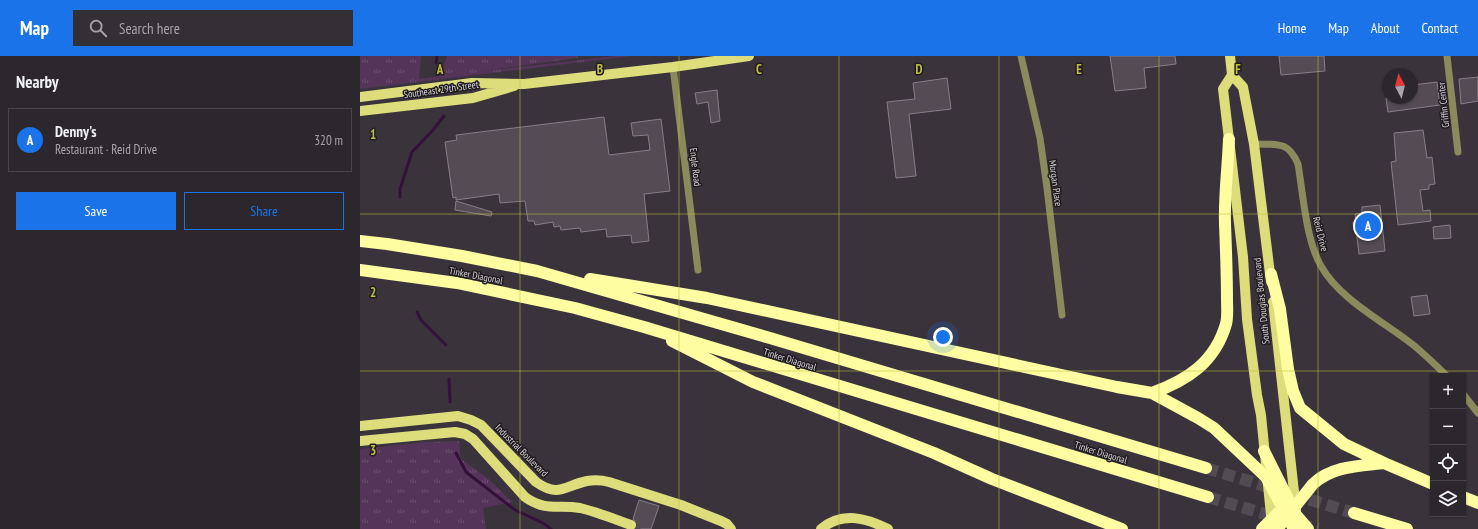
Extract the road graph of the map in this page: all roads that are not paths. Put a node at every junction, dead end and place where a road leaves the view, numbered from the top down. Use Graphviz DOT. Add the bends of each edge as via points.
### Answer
graph roads {
  1 [pos="749,56"];
  2 [pos="1020,56"];
  3 [pos="1230,56"];
  4 [pos="1447,56"];
  5 [pos="673,66"];
  6 [pos="1232,75"];
  7 [pos="524,84"];
  8 [pos="360,97"];
  9 [pos="360,111"];
  10 [pos="1229,139"];
  11 [pos="1254,144"];
  12 [pos="1458,152"];
  13 [pos="360,241"];
  14 [pos="360,270"];
  15 [pos="698,270"];
  16 [pos="537,271"];
  17 [pos="1271,274"];
  18 [pos="1062,315"];
  19 [pos="644,327"];
  20 [pos="1444,373"];
  21 [pos="1152,393"];
  22 [pos="1466,398"];
  23 [pos="1478,413"];
  24 [pos="378,424"];
  25 [pos="360,426"];
  26 [pos="380,439"];
  27 [pos="360,441"];
  28 [pos="1264,451"];
  29 [pos="1384,463"];
  30 [pos="1206,468"];
  31 [pos="1266,477"];
  32 [pos="1430,483"];
  33 [pos="1208,497"];
  34 [pos="1466,498"];
  35 [pos="1478,504"];
  36 [pos="1291,508"];
  37 [pos="1354,513"];
  38 [pos="631,525"];
  39 [pos="1273,526"];
  40 [pos="731,529"];
  41 [pos="821,529"];
  42 [pos="888,529"];
  43 [pos="1122,529"];
  44 [pos="1262,529"];
  45 [pos="1294,529"];
  46 [pos="1298,529"];
  47 [pos="1308,529"];
  48 [pos="1407,529"];
  1 -- 5 [label="main road, Southeast 29th Street"];
  2 -- 18 [label="street, Morgan Place" via="1040,138"];
  3 -- 6 [label="main road"];
  4 -- 12 [label="street, Griffin Center"];
  5 -- 7 [label="main road, Southeast 29th Street"];
  5 -- 15 [label="street, Engle Road"];
  6 -- 10 [label="main road, South Douglas Boulevard" via="1223,89"];
  6 -- 11 [label="main road, South Douglas Boulevard" via="1243,87"];
  7 -- 8 [label="main road, Southeast 29th Street" via="472,83"];
  7 -- 9 [label="main road, Southeast 29th Street" via="473,98"];
  10 -- 21 [label="highway" via="1225,222 1227,323 1207,361 1180,381"];
  10 -- 28 [label="main road, South Douglas Boulevard" via="1243,250 1247,318"];
  11 -- 17 [label="main road, South Douglas Boulevard"];
  11 -- 20 [label="street, Reid Drive" via="1287,147 1295,156 1311,242 1320,265 1334,284 1409,341"];
  13 -- 16 [label="highway, Tinker Diagonal" via="462,256"];
  14 -- 19 [label="highway, Tinker Diagonal" via="457,283 575,308"];
  16 -- 21 [label="highway" via="707,298"];
  16 -- 30 [label="highway, Tinker Diagonal"];
  17 -- 29 [label="highway" via="1280,309 1288,369 1300,408 1344,444"];
  17 -- 36 [label="main road, South Douglas Boulevard"];
  19 -- 33 [label="highway, Tinker Diagonal"];
  19 -- 43 [label="highway" via="753,382"];
  21 -- 31 [label="highway" via="1214,428"];
  22 -- 23 [label="street"];
  24 -- 25 [label="main road, Industrial Boulevard"];
  24 -- 26 [label="main road"];
  24 -- 40 [label="main road, Industrial Boulevard" via="458,416 481,425 544,488 566,489 597,480 609,482 721,520"];
  26 -- 27 [label="main road"];
  26 -- 38 [label="main road" via="454,432 465,434 473,439 525,497 533,502 551,508 579,508"];
  28 -- 31 [label="main road, South Douglas Boulevard"];
  28 -- 36 [label="highway"];
  29 -- 32 [label="highway"];
  29 -- 36 [label="highway" via="1345,468 1326,475 1313,484"];
  31 -- 36 [label="highway"];
  31 -- 39 [label="main road, South Douglas Boulevard"];
  34 -- 35 [label="highway"];
  36 -- 39 [label="highway"];
  36 -- 45 [label="highway"];
  36 -- 46 [label="main road, South Douglas Boulevard"];
  36 -- 47 [label="highway"];
  37 -- 48 [label="highway"];
  39 -- 44 [label="highway"];
  41 -- 42 [label="main road" via="836,520 849,517 866,519"];
}
